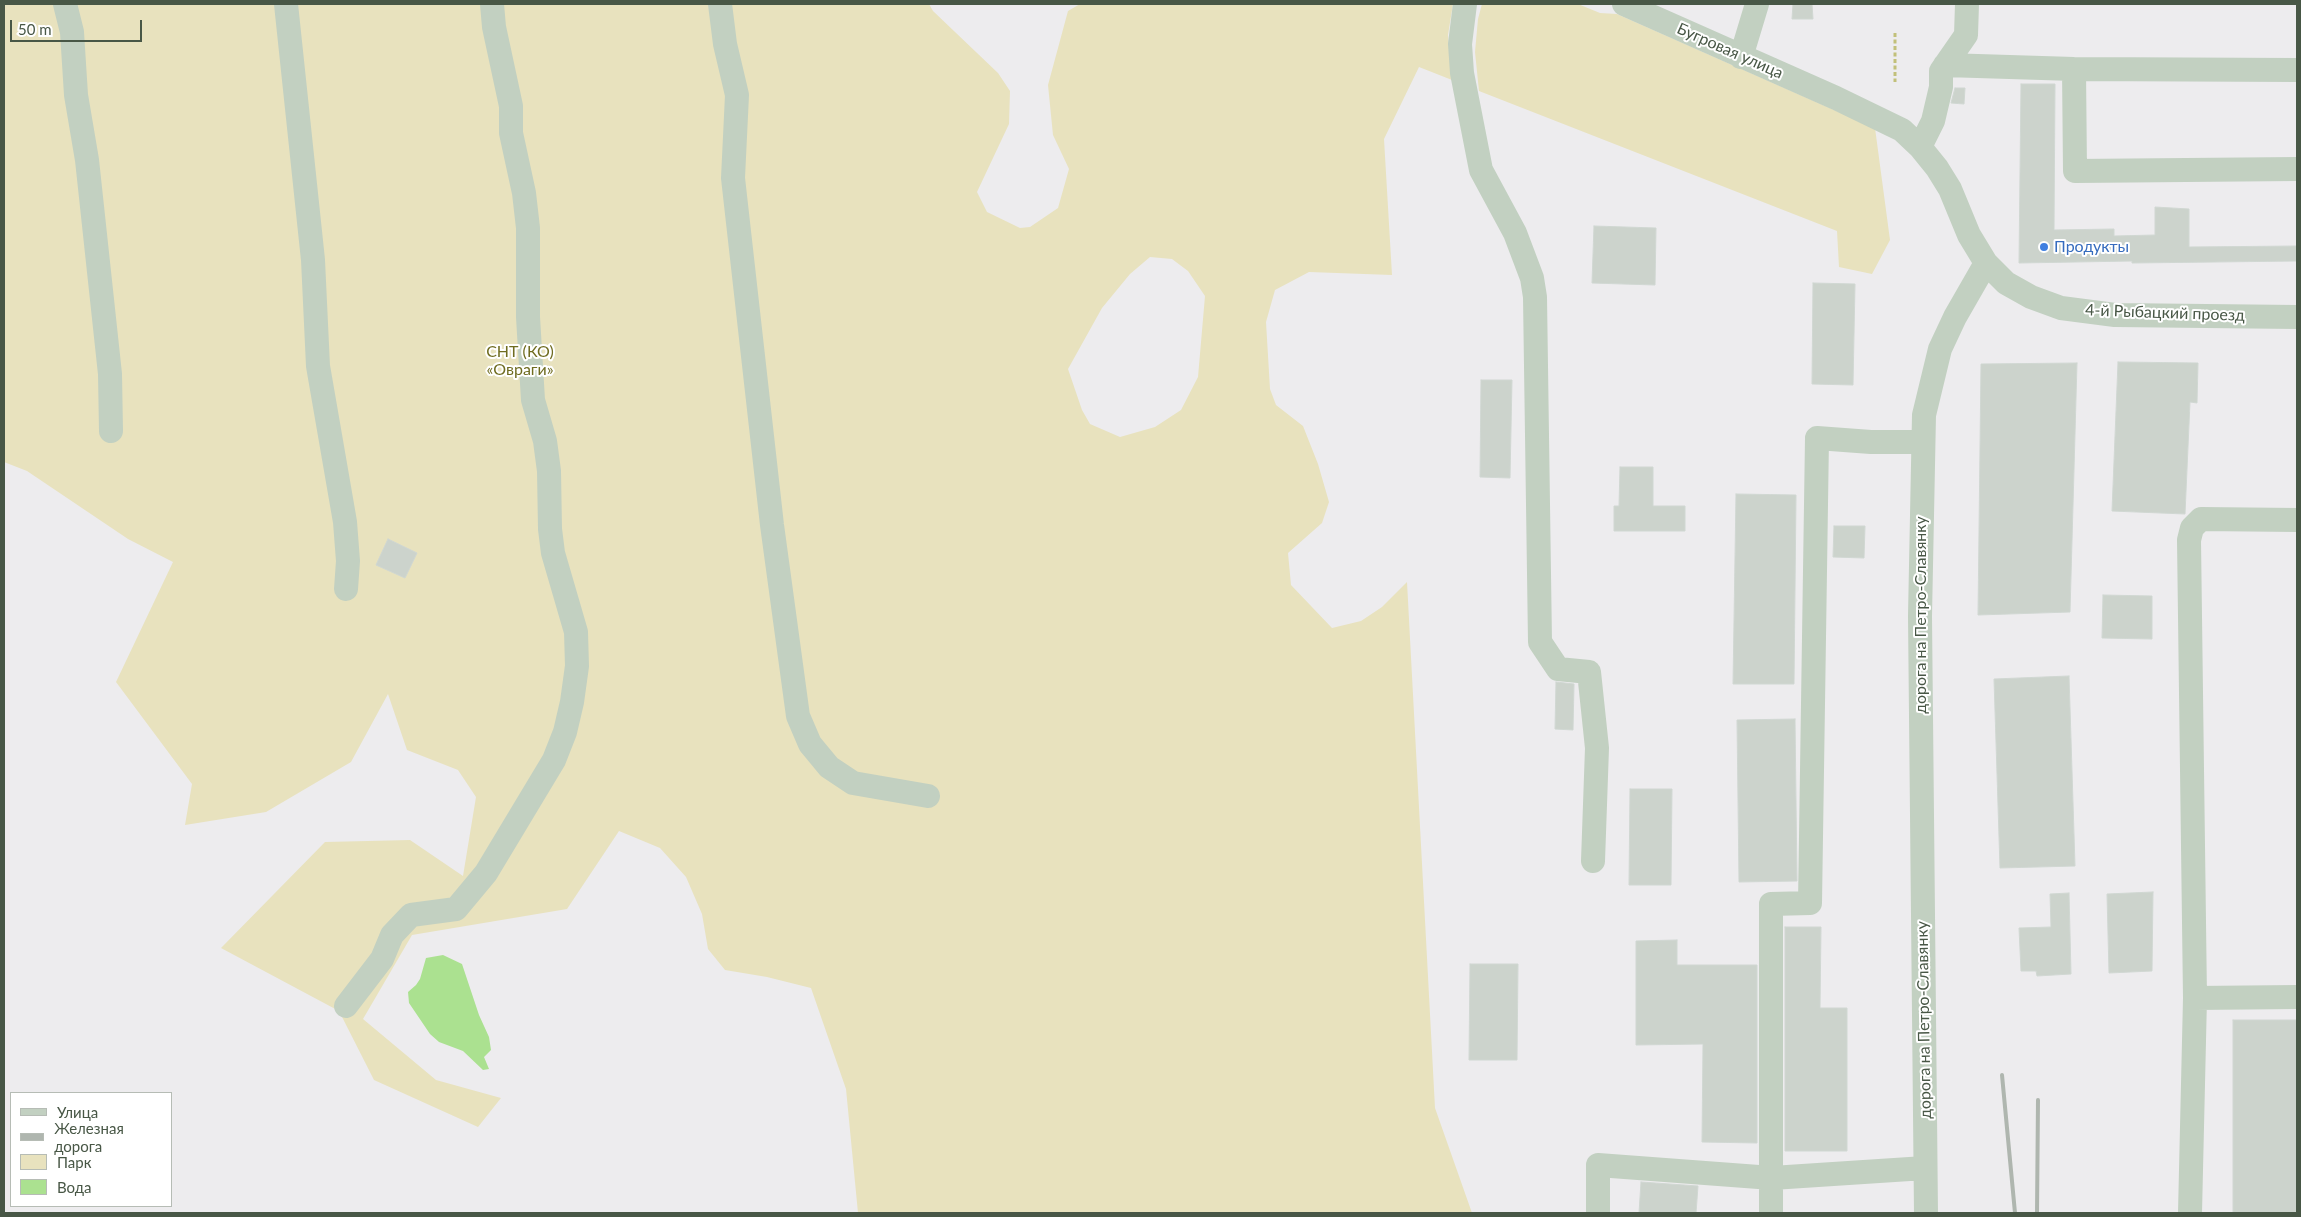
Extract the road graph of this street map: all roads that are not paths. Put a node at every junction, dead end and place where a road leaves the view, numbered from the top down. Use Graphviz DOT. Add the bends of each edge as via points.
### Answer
graph roads {
  1 [pos="65,4"];
  2 [pos="286,4"];
  3 [pos="492,4"];
  4 [pos="720,4"];
  5 [pos="1465,4"];
  6 [pos="1624,4"];
  7 [pos="1757,4"];
  8 [pos="1967,4"];
  9 [pos="1742,57"];
  10 [pos="1945,65"];
  11 [pos="2074,69"];
  12 [pos="2297,70"];
  13 [pos="1920,146"];
  14 [pos="2297,169"];
  15 [pos="1986,263"];
  16 [pos="2297,317"];
  17 [pos="111,431"];
  18 [pos="1923,442"];
  19 [pos="2297,520"];
  20 [pos="346,589"];
  21 [pos="928,796"];
  22 [pos="1593,861"];
  23 [pos="2194,998"];
  24 [pos="2297,998"];
  25 [pos="346,1006"];
  26 [pos="1925,1168"];
  27 [pos="1772,1178"];
  28 [pos="1598,1213"];
  29 [pos="1770,1213"];
  30 [pos="1926,1213"];
  31 [pos="2190,1213"];
  1 -- 17 [label="street" via="72,32 76,95 87,160 110,374"];
  2 -- 20 [label="street" via="313,260 318,366 345,522"];
  3 -- 25 [label="street" via="511,106 511,133 528,228 528,317 533,400 545,441 550,529 576,632 577,666 565,732 554,760 486,873 456,909 411,915 392,935 382,959"];
  4 -- 21 [label="street" via="737,95 733,178 772,525 798,716 810,744 829,767 853,783"];
  5 -- 22 [label="street" via="1460,44 1462,73 1481,170 1515,232 1532,278 1535,297 1540,642 1558,669 1589,672 1597,748"];
  6 -- 9 [label="street, Бугровая улица"];
  7 -- 9 [label="street"];
  8 -- 10 [label="street" via="1966,35"];
  9 -- 13 [label="street, Бугровая улица" via="1882,118"];
  10 -- 11 [label="street"];
  10 -- 13 [label="street" via="1941,71 1941,87 1933,121"];
  11 -- 12 [label="street"];
  11 -- 14 [label="street" via="2075,171"];
  13 -- 15 [label="street" via="1950,189 1969,235"];
  15 -- 16 [label="street, 4-й Рыбацкий проезд" via="2006,283 2061,308 2115,315"];
  15 -- 18 [label="street, дорога на Петро-Славянку" via="1940,349 1924,415"];
  18 -- 26 [label="street, дорога на Петро-Славянку" via="1920,616"];
  18 -- 27 [label="street" via="1817,438 1810,903 1770,904"];
  19 -- 23 [label="street" via="2201,519 2192,528 2189,540"];
  23 -- 24 [label="street"];
  23 -- 31 [label="street"];
  26 -- 27 [label="street"];
  26 -- 30 [label="street, дорога на Петро-Славянку"];
  27 -- 28 [label="street" via="1598,1165"];
  27 -- 29 [label="street"];
}
